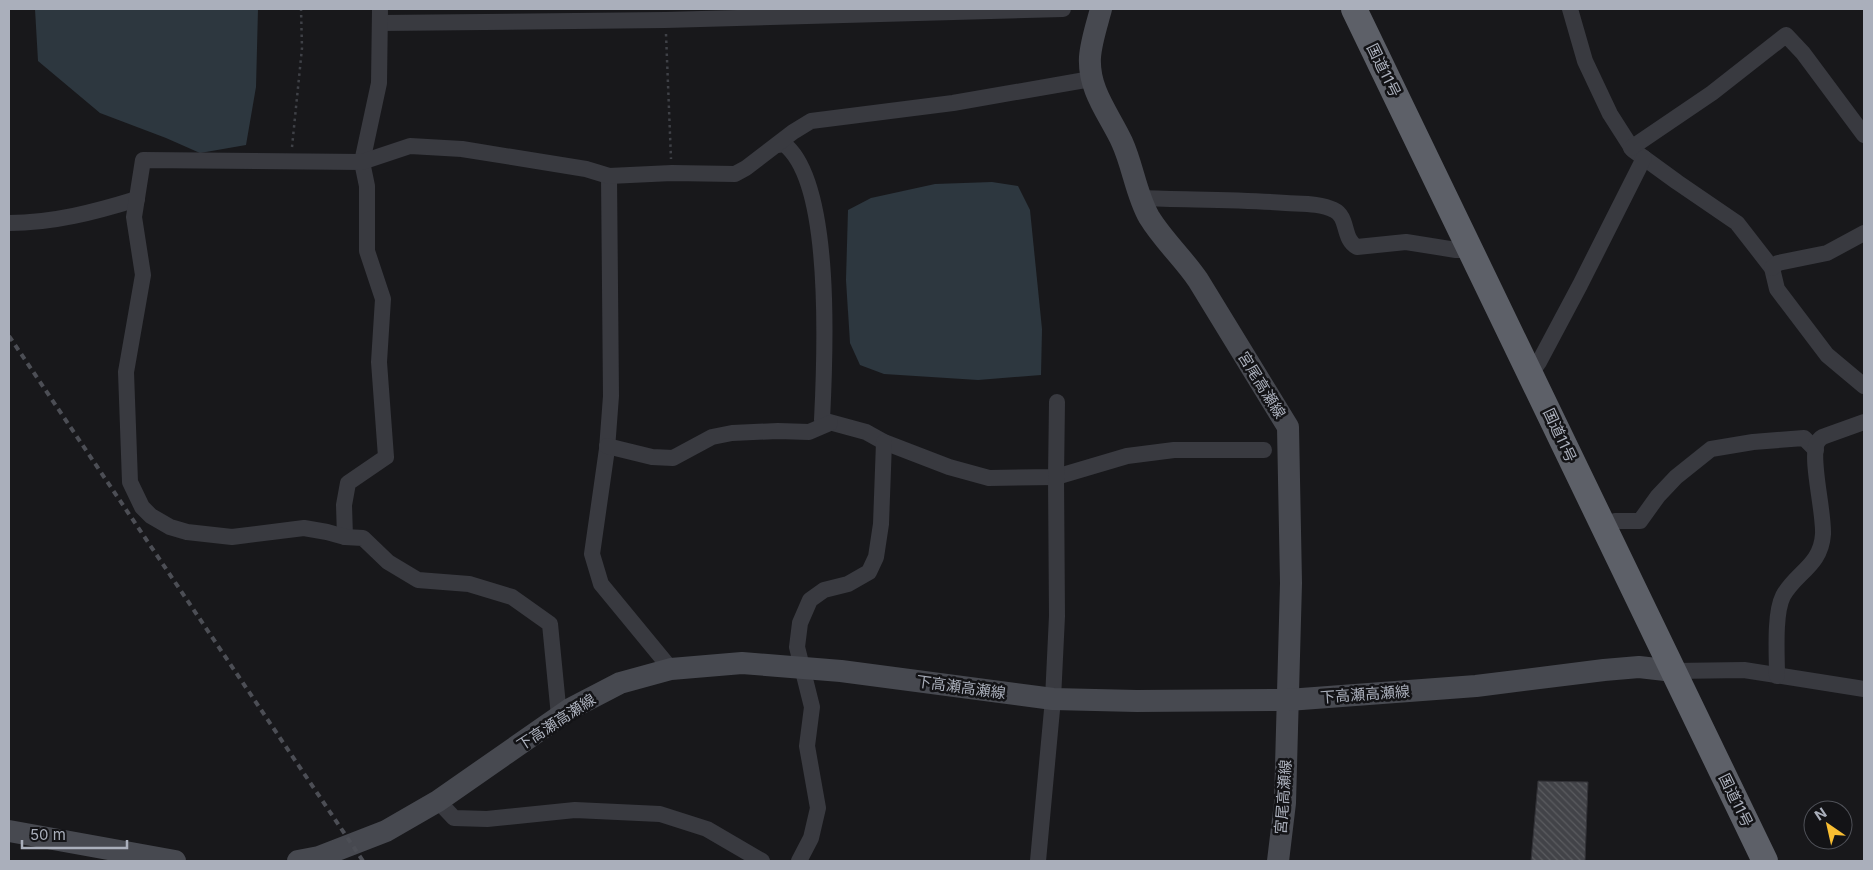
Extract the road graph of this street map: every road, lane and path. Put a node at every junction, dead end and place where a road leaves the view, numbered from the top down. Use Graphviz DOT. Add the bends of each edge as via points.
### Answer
graph roads {
  1 [pos="301,9"];
  2 [pos="1063,9"];
  3 [pos="1101,9"];
  4 [pos="1354,9"];
  5 [pos="1570,9"];
  6 [pos="380,16"];
  7 [pos="665,20"];
  8 [pos="1091,79"];
  9 [pos="1864,135"];
  10 [pos="777,146"];
  11 [pos="1637,153"];
  12 [pos="291,161"];
  13 [pos="362,162"];
  14 [pos="672,173"];
  15 [pos="609,176"];
  16 [pos="1141,198"];
  17 [pos="137,199"];
  18 [pos="9,223"];
  19 [pos="1864,232"];
  20 [pos="1470,250"];
  21 [pos="1772,268"];
  22 [pos="1531,373"];
  23 [pos="1864,386"];
  24 [pos="1057,402"];
  25 [pos="1864,422"];
  26 [pos="830,423"];
  27 [pos="884,442"];
  28 [pos="607,446"];
  29 [pos="1264,450"];
  30 [pos="1816,450"];
  31 [pos="1056,477"];
  32 [pos="1604,526"];
  33 [pos="345,537"];
  34 [pos="802,668"];
  35 [pos="671,669"];
  36 [pos="1674,671"];
  37 [pos="1777,676"];
  38 [pos="1864,689"];
  39 [pos="1053,699"];
  40 [pos="1288,700"];
  41 [pos="559,716"];
  42 [pos="438,801"];
  43 [pos="9,831"];
  44 [pos="175,861"];
  45 [pos="298,861"];
  46 [pos="762,861"];
  47 [pos="799,861"];
  48 [pos="1038,861"];
  49 [pos="1278,861"];
  50 [pos="1765,861"];
  1 -- 12 [label="path" via="302,48"];
  2 -- 7 [label="street"];
  3 -- 8 [label="main road, 宮尾高瀬線" via="1090,56"];
  4 -- 20 [label="highway, 国道11号"];
  5 -- 11 [label="street" via="1585,61 1610,114"];
  6 -- 7 [label="street"];
  6 -- 13 [label="street" via="379,83"];
  7 -- 14 [label="path"];
  8 -- 10 [label="street" via="953,103 811,121"];
  8 -- 16 [label="main road, 宮尾高瀬線" via="1121,140"];
  9 -- 11 [label="street" via="1803,53 1786,36"];
  10 -- 14 [label="street" via="735,174"];
  10 -- 26 [label="street" via="784,144 793,151 815,204 825,345 822,420"];
  11 -- 21 [label="street" via="1737,223"];
  11 -- 22 [label="street" via="1576,293"];
  12 -- 13 [label="street"];
  12 -- 17 [label="street" via="143,160"];
  13 -- 15 [label="street" via="410,146 462,148 586,169"];
  13 -- 33 [label="street" via="366,186 367,251 383,299 379,362 386,457 348,483 344,504"];
  14 -- 15 [label="street"];
  15 -- 28 [label="street" via="610,396"];
  16 -- 20 [label="street" via="1317,205 1335,210 1343,217 1347,236 1358,247 1406,242"];
  16 -- 40 [label="main road, 宮尾高瀬線" via="1158,229 1198,280 1288,427 1291,583"];
  17 -- 18 [label="street" via="95,212"];
  17 -- 33 [label="street" via="134,217 143,275 126,372 130,482 142,507 170,526 188,532 232,537 304,528"];
  19 -- 21 [label="street" via="1826,253 1778,262"];
  20 -- 22 [label="highway, 国道11号"];
  21 -- 23 [label="street" via="1777,290 1827,355"];
  22 -- 32 [label="highway, 国道11号"];
  24 -- 31 [label="street"];
  25 -- 30 [label="street" via="1819,438"];
  26 -- 27 [label="street" via="866,432"];
  26 -- 28 [label="street" via="810,432 732,433 712,438 673,458 652,457"];
  27 -- 31 [label="street" via="949,467 989,478"];
  27 -- 34 [label="street" via="881,524 876,557 869,572 848,584 824,590 810,600 800,623 797,647"];
  28 -- 35 [label="street" via="592,554 601,584"];
  29 -- 31 [label="street" via="1174,450 1127,456"];
  30 -- 32 [label="street" via="1804,438 1711,449 1676,477 1640,521 1615,521"];
  30 -- 37 [label="street" via="1823,535 1816,559 1784,595 1778,608"];
  31 -- 39 [label="street" via="1057,616"];
  32 -- 36 [label="highway, 国道11号"];
  33 -- 41 [label="street" via="363,538 388,562 418,580 469,584 512,597 550,624"];
  34 -- 35 [label="main road, 下高瀬高瀬線" via="742,663"];
  34 -- 39 [label="main road, 下高瀬高瀬線"];
  34 -- 47 [label="street" via="812,707 807,746 818,808 811,838"];
  35 -- 41 [label="main road, 下高瀬高瀬線" via="620,683"];
  36 -- 37 [label="street" via="1744,670"];
  36 -- 40 [label="main road, 下高瀬高瀬線" via="1639,667 1476,686"];
  36 -- 50 [label="highway, 国道11号"];
  37 -- 38 [label="street"];
  39 -- 40 [label="main road, 下高瀬高瀬線"];
  39 -- 48 [label="street"];
  40 -- 49 [label="main road, 宮尾高瀬線" via="1285,803"];
  41 -- 42 [label="main road, 下高瀬高瀬線"];
  42 -- 45 [label="main road, 下高瀬高瀬線" via="386,831 319,857"];
  42 -- 46 [label="street" via="454,818 487,819 575,810 660,814 707,829"];
  43 -- 44 [label="main road"];
}
